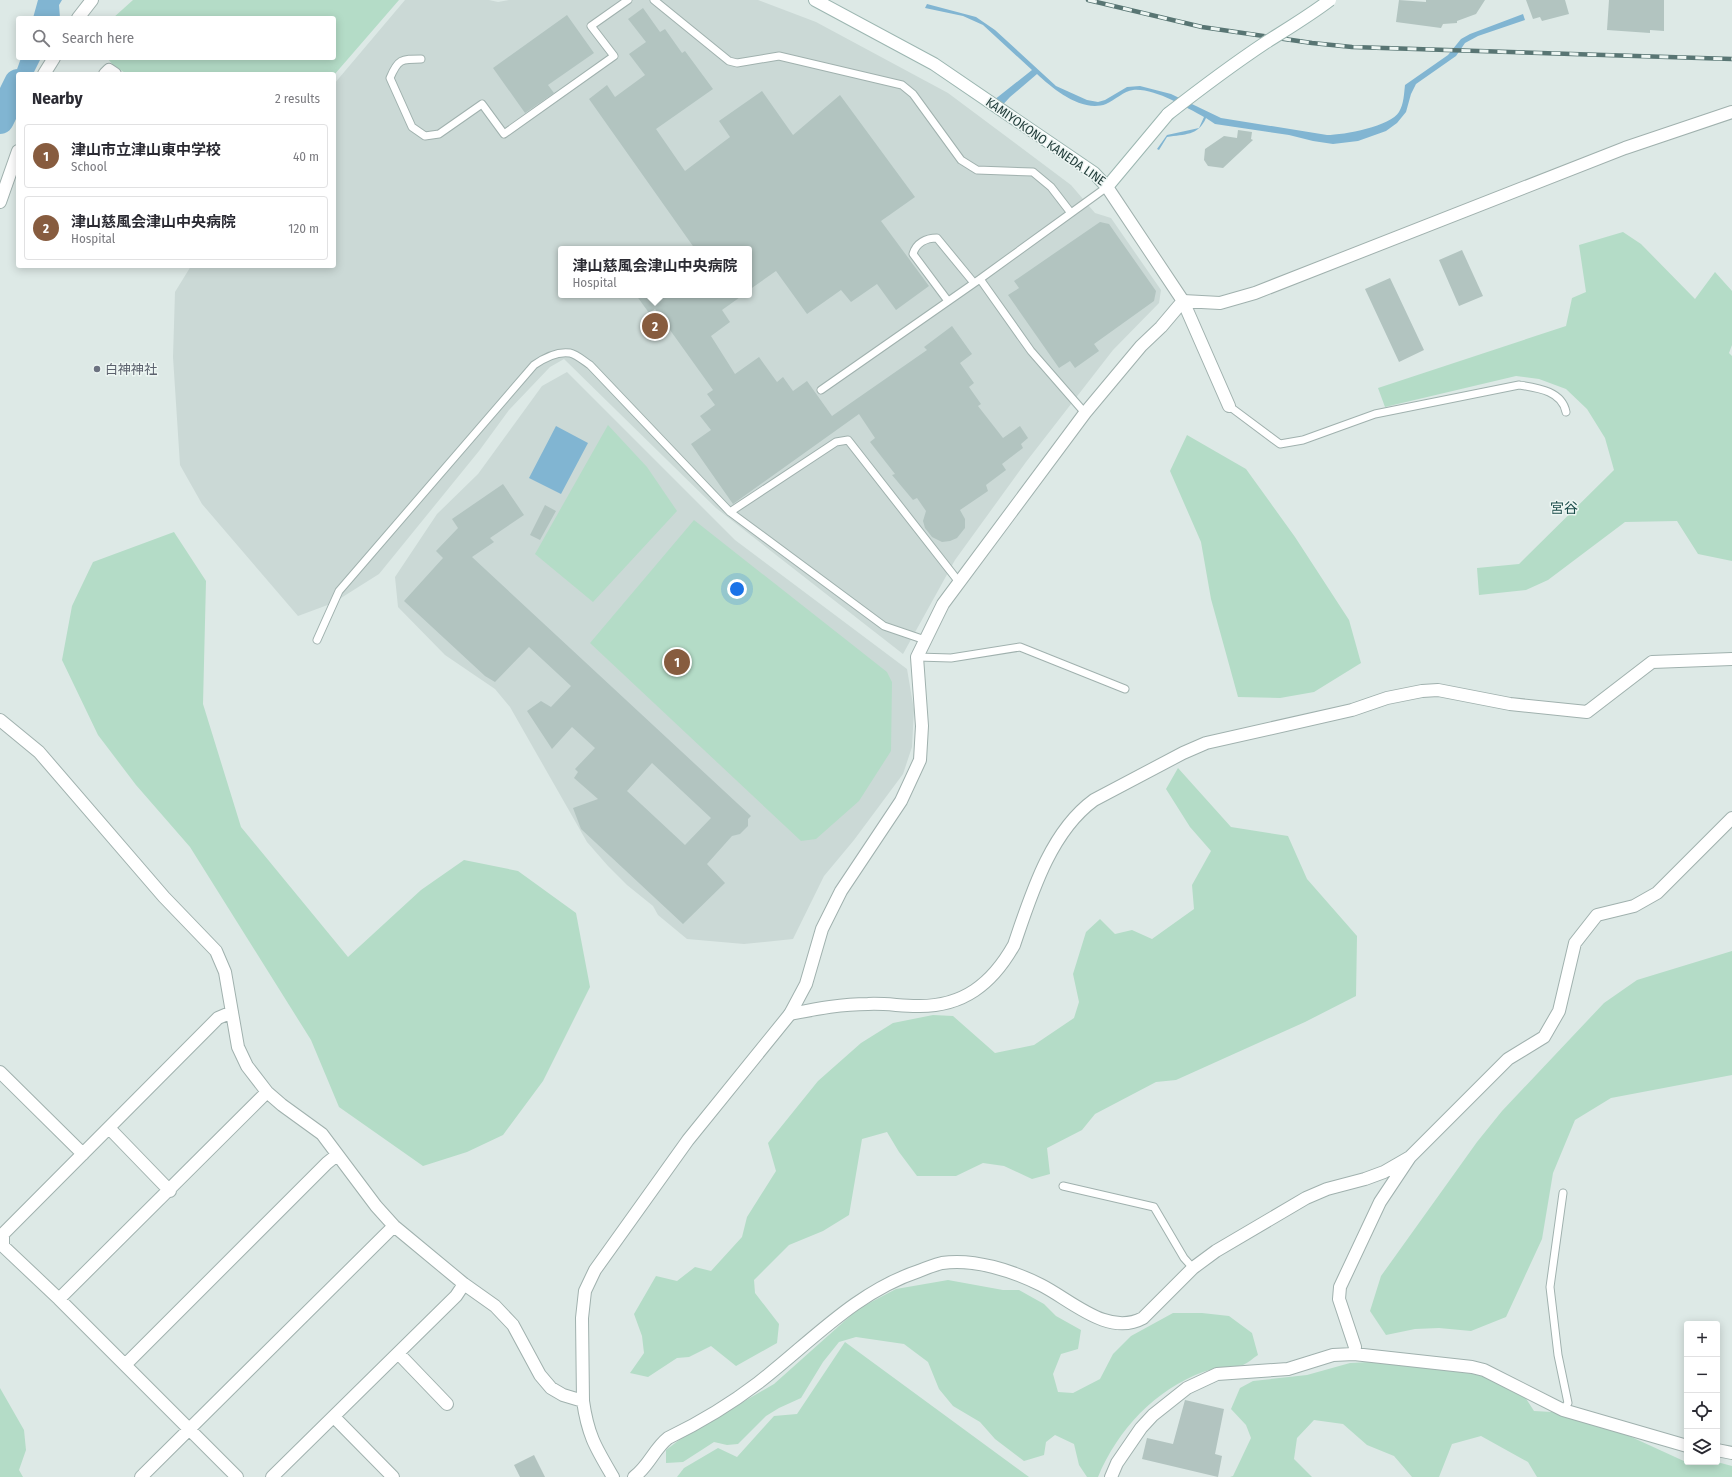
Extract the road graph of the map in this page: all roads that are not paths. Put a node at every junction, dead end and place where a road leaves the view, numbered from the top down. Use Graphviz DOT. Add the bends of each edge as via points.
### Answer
graph roads {
  1 [pos="92,0"];
  2 [pos="628,0"];
  3 [pos="654,0"];
  4 [pos="815,0"];
  5 [pos="1330,0"];
  6 [pos="80,16"];
  7 [pos="421,59"];
  8 [pos="53,60"];
  9 [pos="45,72"];
  10 [pos="1732,112"];
  11 [pos="16,158"];
  12 [pos="1107,187"];
  13 [pos="0,202"];
  14 [pos="1071,213"];
  15 [pos="977,281"];
  16 [pos="948,301"];
  17 [pos="1183,301"];
  18 [pos="821,390"];
  19 [pos="1229,406"];
  20 [pos="1566,412"];
  21 [pos="1085,413"];
  22 [pos="730,512"];
  23 [pos="959,582"];
  24 [pos="317,640"];
  25 [pos="925,640"];
  26 [pos="917,657"];
  27 [pos="1732,659"];
  28 [pos="1125,689"];
  29 [pos="0,720"];
  30 [pos="1732,818"];
  31 [pos="232,1012"];
  32 [pos="790,1014"];
  33 [pos="0,1072"];
  34 [pos="267,1092"];
  35 [pos="109,1128"];
  36 [pos="83,1154"];
  37 [pos="337,1155"];
  38 [pos="1410,1157"];
  39 [pos="1063,1186"];
  40 [pos="170,1191"];
  41 [pos="1563,1193"];
  42 [pos="394,1226"];
  43 [pos="1194,1268"];
  44 [pos="464,1284"];
  45 [pos="60,1299"];
  46 [pos="398,1353"];
  47 [pos="1354,1354"];
  48 [pos="125,1365"];
  49 [pos="583,1401"];
  50 [pos="447,1404"];
  51 [pos="1563,1410"];
  52 [pos="334,1417"];
  53 [pos="188,1429"];
  54 [pos="1684,1445"];
  55 [pos="1720,1451"];
  56 [pos="1732,1453"];
  57 [pos="141,1477"];
  58 [pos="238,1477"];
  59 [pos="272,1477"];
  60 [pos="393,1477"];
  61 [pos="613,1477"];
  62 [pos="634,1477"];
  63 [pos="1112,1477"];
  1 -- 6 [label="street"];
  2 -- 7 [label="lane" via="591,26 614,56 504,134 482,104 438,134 425,136 412,127 390,78 396,64 404,59"];
  3 -- 14 [label="lane" via="729,61 737,63 779,56 902,85 913,94 961,160 977,170 1033,172 1051,187"];
  4 -- 12 [label="street, KAMIYOKONO KANEDA LINE" via="934,64 1094,174"];
  5 -- 12 [label="street, KAMIYOKONO KANEDA LINE, bridge" via="1310,16 1265,43 1168,114"];
  8 -- 9 [label="street"];
  10 -- 17 [label="street" via="1625,148 1255,293 1220,303"];
  11 -- 13 [label="street"];
  12 -- 14 [label="lane"];
  12 -- 17 [label="street"];
  14 -- 15 [label="lane"];
  15 -- 16 [label="lane"];
  15 -- 16 [label="lane" via="937,238 927,238 914,248 912,254"];
  15 -- 21 [label="lane"];
  16 -- 18 [label="lane"];
  17 -- 19 [label="street"];
  17 -- 21 [label="street"];
  19 -- 20 [label="lane" via="1280,444 1303,440 1375,414 1519,385 1540,388 1557,396 1564,404"];
  21 -- 23 [label="street"];
  22 -- 23 [label="lane" via="836,442 848,440"];
  22 -- 24 [label="lane" via="590,364 571,353 545,357 534,365 339,591"];
  22 -- 25 [label="lane" via="884,626"];
  23 -- 25 [label="street" via="943,604"];
  25 -- 26 [label="street"];
  26 -- 28 [label="lane" via="951,658 1020,647"];
  26 -- 32 [label="street" via="922,726 920,760 901,800 841,891 822,929 806,984"];
  27 -- 32 [label="street" via="1652,662 1587,712 1510,704 1438,690 1422,691 1387,698 1352,710 1206,743 1094,800 1082,809 1058,840 1006,959 979,988 967,996 934,1006 846,1004"];
  29 -- 31 [label="street" via="39,752 164,897 216,951 225,972"];
  30 -- 38 [label="street" via="1657,893 1634,906 1598,915 1575,943 1559,1011 1544,1037 1508,1059"];
  31 -- 34 [label="street" via="238,1047 247,1066"];
  31 -- 35 [label="street" via="218,1018"];
  32 -- 49 [label="street" via="688,1140 595,1270 585,1291 582,1318"];
  33 -- 36 [label="street"];
  34 -- 37 [label="street" via="322,1134"];
  34 -- 40 [label="street"];
  35 -- 36 [label="street"];
  35 -- 40 [label="street"];
  36 -- 45 [label="street" via="3,1234 4,1246"];
  37 -- 42 [label="street"];
  37 -- 48 [label="street"];
  38 -- 43 [label="street" via="1384,1172 1306,1198 1216,1251"];
  38 -- 47 [label="street" via="1380,1202 1340,1287 1339,1299 1355,1347"];
  39 -- 43 [label="lane" via="1154,1207 1184,1258"];
  40 -- 45 [label="street"];
  41 -- 51 [label="lane" via="1550,1287 1558,1355 1568,1402"];
  42 -- 44 [label="street"];
  42 -- 53 [label="street"];
  43 -- 62 [label="street" via="1143,1318 1134,1323 1107,1321 1085,1312 1041,1285 981,1265 952,1262 902,1277 857,1303 720,1411 668,1438 644,1470"];
  44 -- 46 [label="street" via="456,1296"];
  44 -- 49 [label="street" via="495,1306 513,1325 540,1375 551,1388"];
  45 -- 48 [label="street"];
  46 -- 50 [label="street"];
  46 -- 52 [label="street"];
  47 -- 51 [label="street" via="1484,1370"];
  47 -- 63 [label="street" via="1333,1355 1288,1368 1217,1374 1187,1388 1141,1428 1117,1463"];
  48 -- 53 [label="street"];
  49 -- 61 [label="street" via="586,1425 593,1444"];
  51 -- 54 [label="street"];
  52 -- 59 [label="street"];
  52 -- 60 [label="street"];
  53 -- 57 [label="street"];
  53 -- 58 [label="street"];
  55 -- 56 [label="street"];
}
